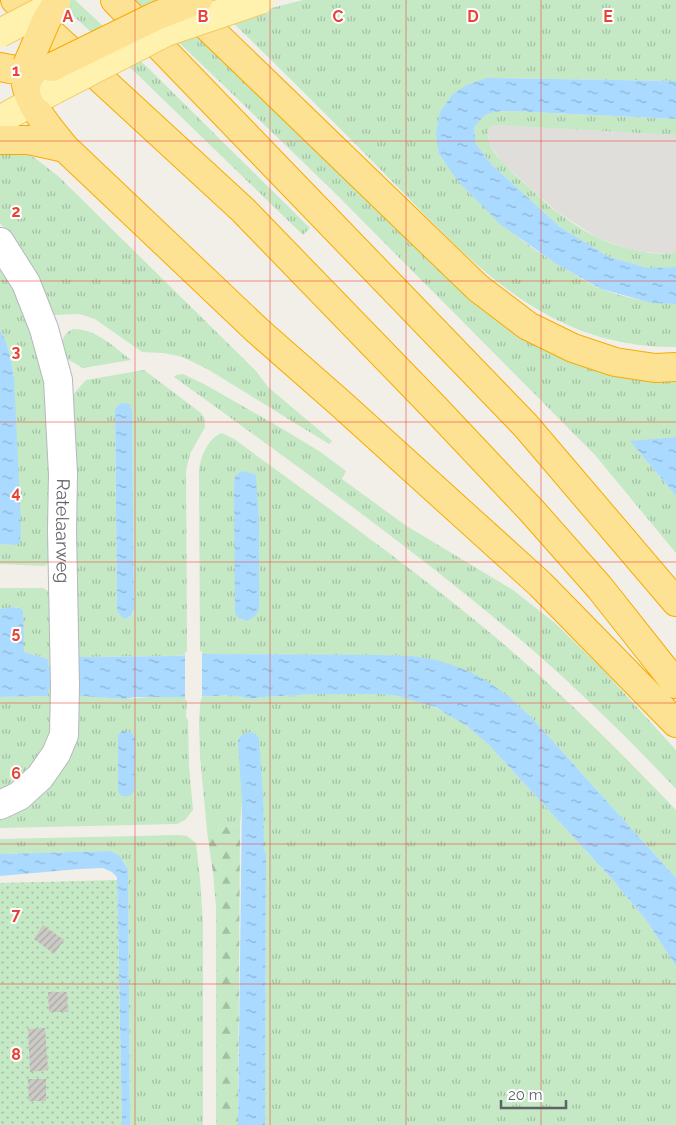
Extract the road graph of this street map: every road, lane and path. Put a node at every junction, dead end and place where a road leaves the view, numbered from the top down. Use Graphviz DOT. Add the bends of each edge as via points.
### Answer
graph roads {
  1 [pos="16,0"];
  2 [pos="115,0"];
  3 [pos="179,0"];
  4 [pos="260,0"];
  5 [pos="60,2"];
  6 [pos="198,10"];
  7 [pos="0,34"];
  8 [pos="32,76"];
  9 [pos="0,122"];
  10 [pos="0,140"];
  11 [pos="65,148"];
  12 [pos="0,242"];
  13 [pos="676,368"];
  14 [pos="676,602"];
  15 [pos="676,684"];
  16 [pos="676,723"];
  17 [pos="0,805"];
  1 -- 15 [label="highway" via="243,210 427,400 532,511"];
  2 -- 14 [label="highway" via="526,426"];
  3 -- 13 [label="highway" via="478,288 528,326 573,348 615,362"];
  4 -- 6 [label="main road, bridge"];
  5 -- 7 [label="main road, bridge"];
  5 -- 8 [label="highway, bridge" via="46,21"];
  6 -- 8 [label="highway, bridge" via="156,16"];
  8 -- 9 [label="main road"];
  8 -- 11 [label="highway"];
  10 -- 11 [label="highway" via="29,140"];
  11 -- 16 [label="highway" via="258,331 540,584"];
  12 -- 17 [label="street, Ratelaarweg" via="26,283 44,329 58,380 63,474 65,677 64,735 56,754 40,777 19,796"];
}
